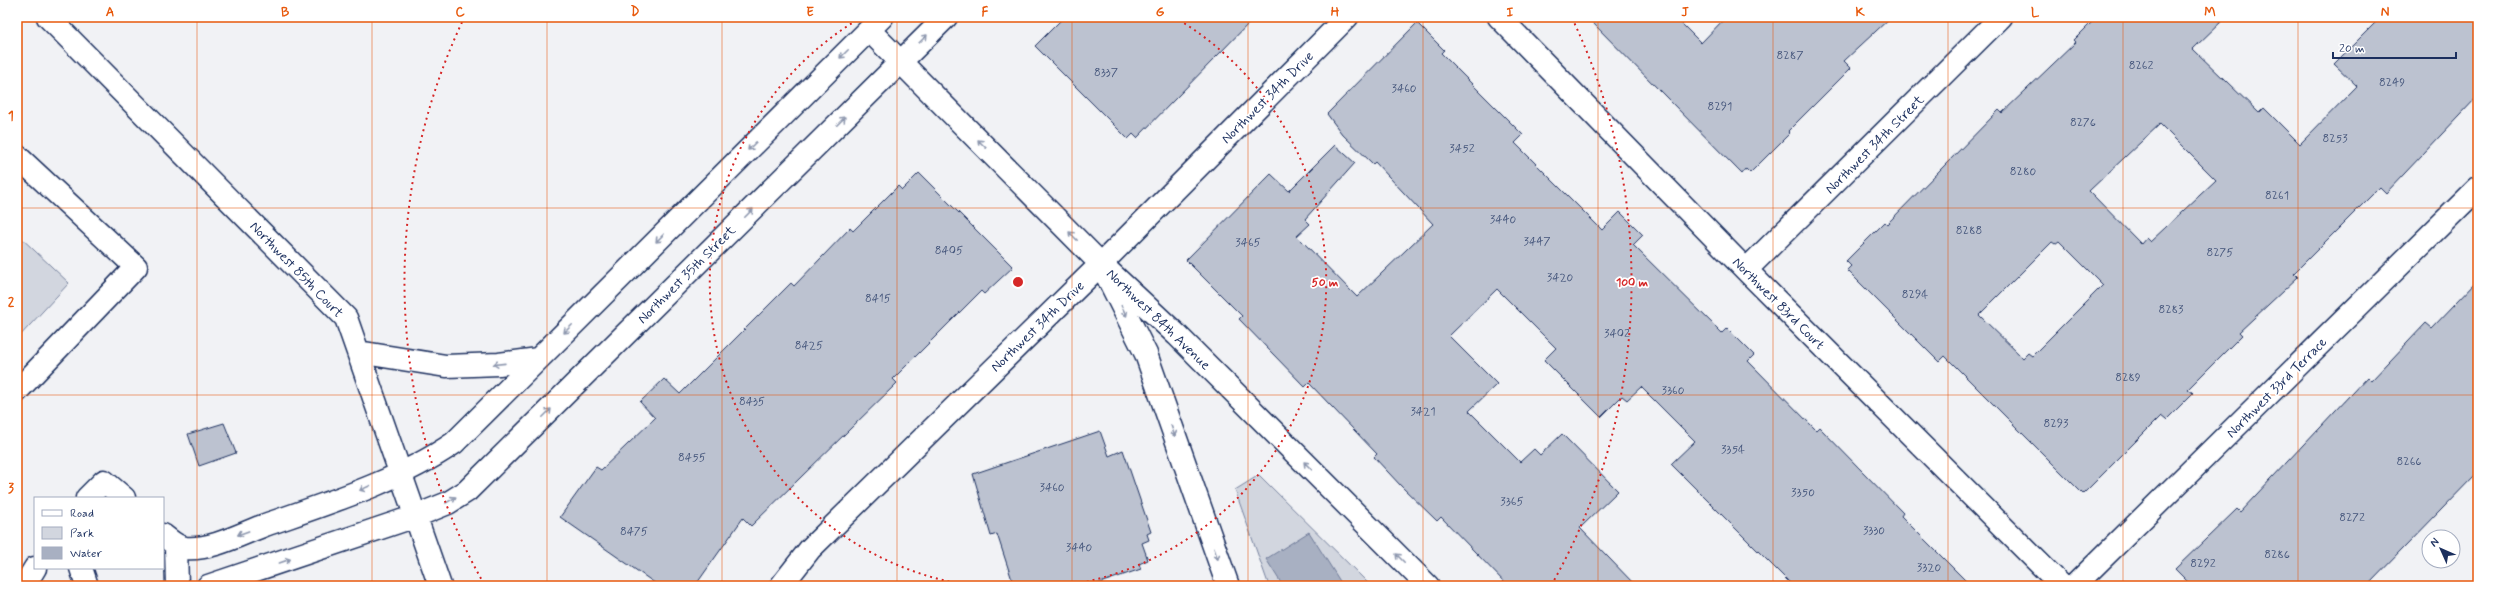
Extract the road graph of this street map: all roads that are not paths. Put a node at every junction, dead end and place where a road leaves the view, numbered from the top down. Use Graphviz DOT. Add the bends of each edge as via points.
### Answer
graph roads {
  1 [pos="48,17"];
  2 [pos="946,17"];
  3 [pos="1347,17"];
  4 [pos="1499,17"];
  5 [pos="2001,17"];
  6 [pos="875,24"];
  7 [pos="900,62"];
  8 [pos="17,156"];
  9 [pos="2478,188"];
  10 [pos="1101,264"];
  11 [pos="1746,270"];
  12 [pos="358,352"];
  13 [pos="538,359"];
  14 [pos="17,392"];
  15 [pos="400,472"];
  16 [pos="88,497"];
  17 [pos="123,497"];
  18 [pos="416,516"];
  19 [pos="169,540"];
  20 [pos="34,569"];
  21 [pos="81,569"];
  22 [pos="24,586"];
  23 [pos="87,586"];
  24 [pos="177,586"];
  25 [pos="208,586"];
  26 [pos="440,586"];
  27 [pos="781,586"];
  28 [pos="1228,586"];
  29 [pos="1428,586"];
  30 [pos="2062,586"];
  31 [pos="2074,586"];
  1 -- 12 [label="street, Northwest 85th Court" via="329,299 346,318"];
  7 -- 2 [label="street, Northwest 35th Street, one-way"];
  3 -- 10 [label="street, Northwest 34th Drive"];
  4 -- 11 [label="street, Northwest 83rd Court"];
  5 -- 11 [label="street, Northwest 34th Street"];
  6 -- 7 [label="street"];
  6 -- 13 [label="street, one-way"];
  10 -- 7 [label="street, one-way"];
  18 -- 7 [label="street, Northwest 35th Street, one-way" via="448,503 467,491"];
  8 -- 14 [label="street" via="136,267"];
  9 -- 31 [label="street, Northwest 33rd Terrace"];
  10 -- 27 [label="street, Northwest 34th Drive" via="810,549"];
  10 -- 28 [label="street, Northwest 84th Avenue, one-way" via="1146,354"];
  29 -- 10 [label="street, Northwest 84th Avenue, one-way" via="1177,335"];
  11 -- 30 [label="street, Northwest 83rd Court"];
  13 -- 12 [label="street, one-way" via="499,364 446,366"];
  12 -- 15 [label="street, Northwest 85th Court"];
  13 -- 15 [label="street" via="454,443 431,459"];
  15 -- 18 [label="street, Northwest 85th Court"];
  15 -- 19 [label="street, one-way" via="356,492 206,546 187,548"];
  16 -- 17 [label="street" via="104,480"];
  25 -- 18 [label="street, Northwest 35th Street, one-way"];
  18 -- 26 [label="street, Northwest 85th Court"];
  19 -- 24 [label="street"];
  20 -- 22 [label="street"];
  21 -- 23 [label="street"];
}
